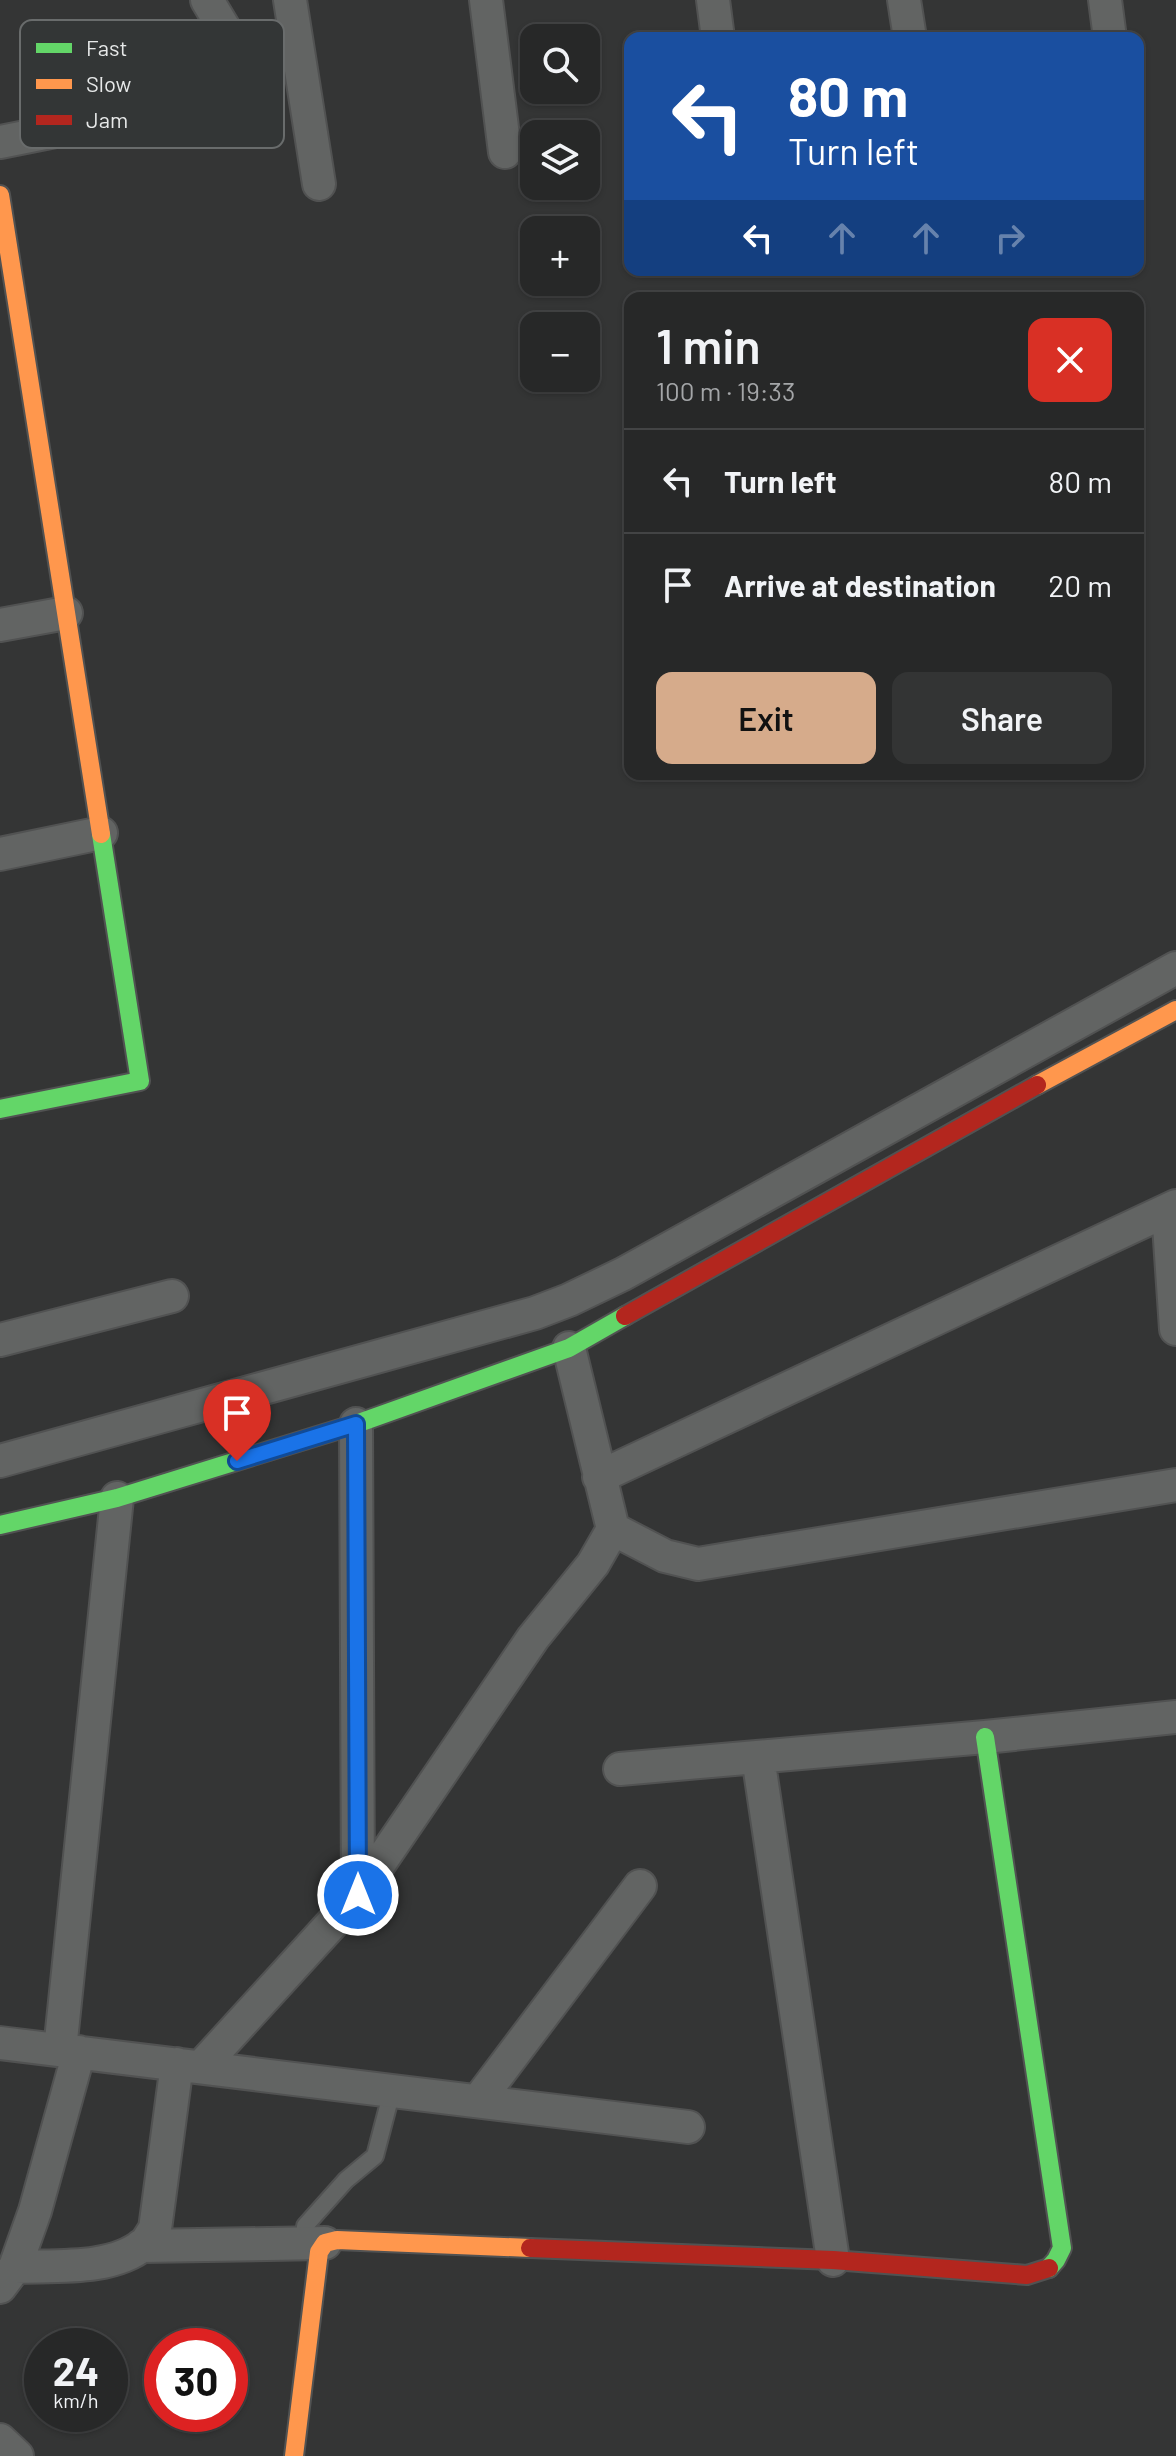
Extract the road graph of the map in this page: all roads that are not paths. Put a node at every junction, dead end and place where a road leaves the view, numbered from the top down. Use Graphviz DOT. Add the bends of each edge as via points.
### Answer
graph roads {
  1 [pos="207,0"];
  2 [pos="290,0"];
  3 [pos="486,0"];
  4 [pos="713,0"];
  5 [pos="904,0"];
  6 [pos="1105,0"];
  7 [pos="219,20"];
  8 [pos="717,32"];
  9 [pos="909,32"];
  10 [pos="1109,32"];
  11 [pos="303,84"];
  12 [pos="284,87"];
  13 [pos="20,138"];
  14 [pos="0,142"];
  15 [pos="505,152"];
  16 [pos="319,184"];
  17 [pos="0,195"];
  18 [pos="7,273"];
  19 [pos="66,613"];
  20 [pos="0,625"];
  21 [pos="101,833"];
  22 [pos="0,854"];
  23 [pos="1176,968"];
  24 [pos="1176,1010"];
  25 [pos="0,1109"];
  26 [pos="1172,1208"];
  27 [pos="172,1296"];
  28 [pos="1176,1329"];
  29 [pos="0,1340"];
  30 [pos="569,1348"];
  31 [pos="356,1424"];
  32 [pos="0,1461"];
  33 [pos="599,1477"];
  34 [pos="1176,1485"];
  35 [pos="117,1498"];
  36 [pos="0,1525"];
  37 [pos="613,1529"];
  38 [pos="1176,1717"];
  39 [pos="985,1737"];
  40 [pos="758,1757"];
  41 [pos="620,1769"];
  42 [pos="640,1886"];
  43 [pos="358,1895"];
  44 [pos="0,2043"];
  45 [pos="69,2051"];
  46 [pos="189,2066"];
  47 [pos="392,2091"];
  48 [pos="478,2101"];
  49 [pos="688,2127"];
  50 [pos="315,2243"];
  51 [pos="141,2246"];
  52 [pos="833,2260"];
  53 [pos="7,2277"];
  54 [pos="0,2440"];
  55 [pos="17,2456"];
  56 [pos="294,2456"];
  1 -- 7 [label="street"];
  2 -- 11 [label="street"];
  3 -- 15 [label="street"];
  4 -- 8 [label="street"];
  5 -- 9 [label="street"];
  6 -- 10 [label="street"];
  11 -- 12 [label="street"];
  11 -- 16 [label="street"];
  13 -- 14 [label="street"];
  17 -- 18 [label="street"];
  18 -- 19 [label="street"];
  19 -- 20 [label="street"];
  19 -- 21 [label="street"];
  21 -- 22 [label="street"];
  21 -- 25 [label="street" via="140,1081"];
  23 -- 32 [label="street" via="569,1300"];
  24 -- 30 [label="street"];
  26 -- 28 [label="street"];
  26 -- 33 [label="street"];
  27 -- 29 [label="street"];
  30 -- 31 [label="street"];
  30 -- 33 [label="street"];
  31 -- 35 [label="street"];
  31 -- 43 [label="street"];
  33 -- 37 [label="street"];
  34 -- 37 [label="street" via="698,1564 665,1556"];
  35 -- 36 [label="street"];
  35 -- 45 [label="street"];
  37 -- 43 [label="street"];
  38 -- 39 [label="street"];
  39 -- 40 [label="street"];
  39 -- 52 [label="street" via="1062,2248 1045,2272 1027,2275"];
  40 -- 41 [label="street"];
  40 -- 52 [label="street"];
  42 -- 48 [label="street"];
  43 -- 46 [label="street"];
  44 -- 45 [label="street"];
  45 -- 46 [label="street"];
  45 -- 53 [label="street" via="35,2211"];
  46 -- 47 [label="street"];
  46 -- 51 [label="street" via="155,2229"];
  47 -- 48 [label="street"];
  47 -- 50 [label="lane" via="375,2156 305,2226"];
  48 -- 49 [label="street"];
  50 -- 51 [label="street"];
  50 -- 52 [label="street" via="349,2240"];
  50 -- 56 [label="street" via="319,2252"];
  51 -- 53 [label="street" via="120,2258"];
  54 -- 55 [label="street"];
}
